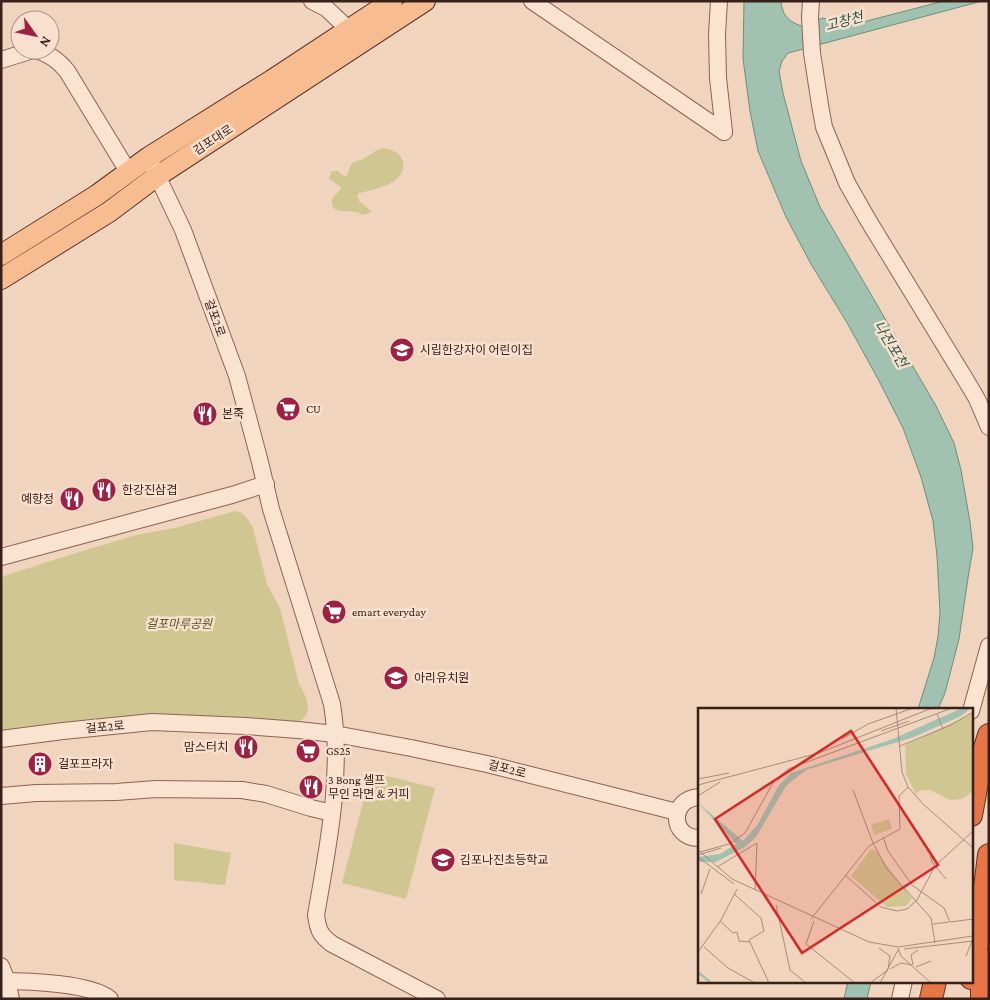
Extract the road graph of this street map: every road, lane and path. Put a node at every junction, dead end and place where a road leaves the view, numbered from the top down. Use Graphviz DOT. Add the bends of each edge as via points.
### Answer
graph roads {
  1 [pos="312,1"];
  2 [pos="392,1"];
  3 [pos="425,1"];
  4 [pos="532,1"];
  5 [pos="719,1"];
  6 [pos="811,9"];
  7 [pos="343,24"];
  8 [pos="57,60"];
  9 [pos="141,163"];
  10 [pos="155,178"];
  11 [pos="1,255"];
  12 [pos="1,279"];
  13 [pos="989,427"];
  14 [pos="261,485"];
  15 [pos="1,557"];
  16 [pos="989,646"];
  17 [pos="972,708"];
  18 [pos="332,734"];
  19 [pos="989,735"];
  20 [pos="1,739"];
  21 [pos="1,796"];
  22 [pos="698,797"];
  23 [pos="972,810"];
  24 [pos="329,812"];
  25 [pos="677,812"];
  26 [pos="698,838"];
  27 [pos="989,855"];
  28 [pos="980,929"];
  29 [pos="972,974"];
  30 [pos="3,976"];
  31 [pos="904,982"];
  32 [pos="935,982"];
  33 [pos="948,982"];
  34 [pos="971,982"];
  35 [pos="11,999"];
  36 [pos="110,999"];
  37 [pos="420,999"];
  38 [pos="437,999"];
  39 [pos="900,999"];
  40 [pos="931,999"];
  41 [pos="945,999"];
  42 [pos="968,999"];
  43 [pos="982,999"];
  1 -- 7 [label="street" via="326,8"];
  2 -- 9 [label="main road, 김포대로"];
  3 -- 10 [label="main road, 김포대로"];
  4 -- 5 [label="street" via="724,132 718,69"];
  6 -- 13 [label="street" via="812,53 824,127 847,183 977,399"];
  8 -- 9 [label="street"];
  9 -- 10 [label="street, 걸포2로"];
  9 -- 11 [label="main road, 김포대로" via="97,195"];
  10 -- 12 [label="main road, 김포대로" via="109,212"];
  10 -- 14 [label="street, 걸포2로" via="230,375"];
  14 -- 15 [label="street"];
  14 -- 18 [label="street, 걸포2로" via="263,512 296,609"];
  16 -- 17 [label="street"];
  18 -- 20 [label="street, 걸포2로" via="152,722"];
  18 -- 24 [label="street, 걸포2로"];
  18 -- 25 [label="street, 걸포2로" via="487,764"];
  19 -- 23 [label="highway"];
  21 -- 24 [label="street" via="156,789 242,790"];
  22 -- 25 [label="street" via="686,800"];
  24 -- 37 [label="street" via="309,926 312,936 320,946"];
  24 -- 38 [label="street" via="316,915 323,937"];
  25 -- 26 [label="street" via="680,829 690,837"];
  27 -- 28 [label="highway"];
  28 -- 29 [label="highway"];
  28 -- 43 [label="highway"];
  30 -- 35 [label="street"];
  30 -- 36 [label="street" via="74,986"];
  31 -- 39 [label="street"];
  32 -- 40 [label="highway"];
  33 -- 41 [label="highway"];
  34 -- 42 [label="highway"];
}
